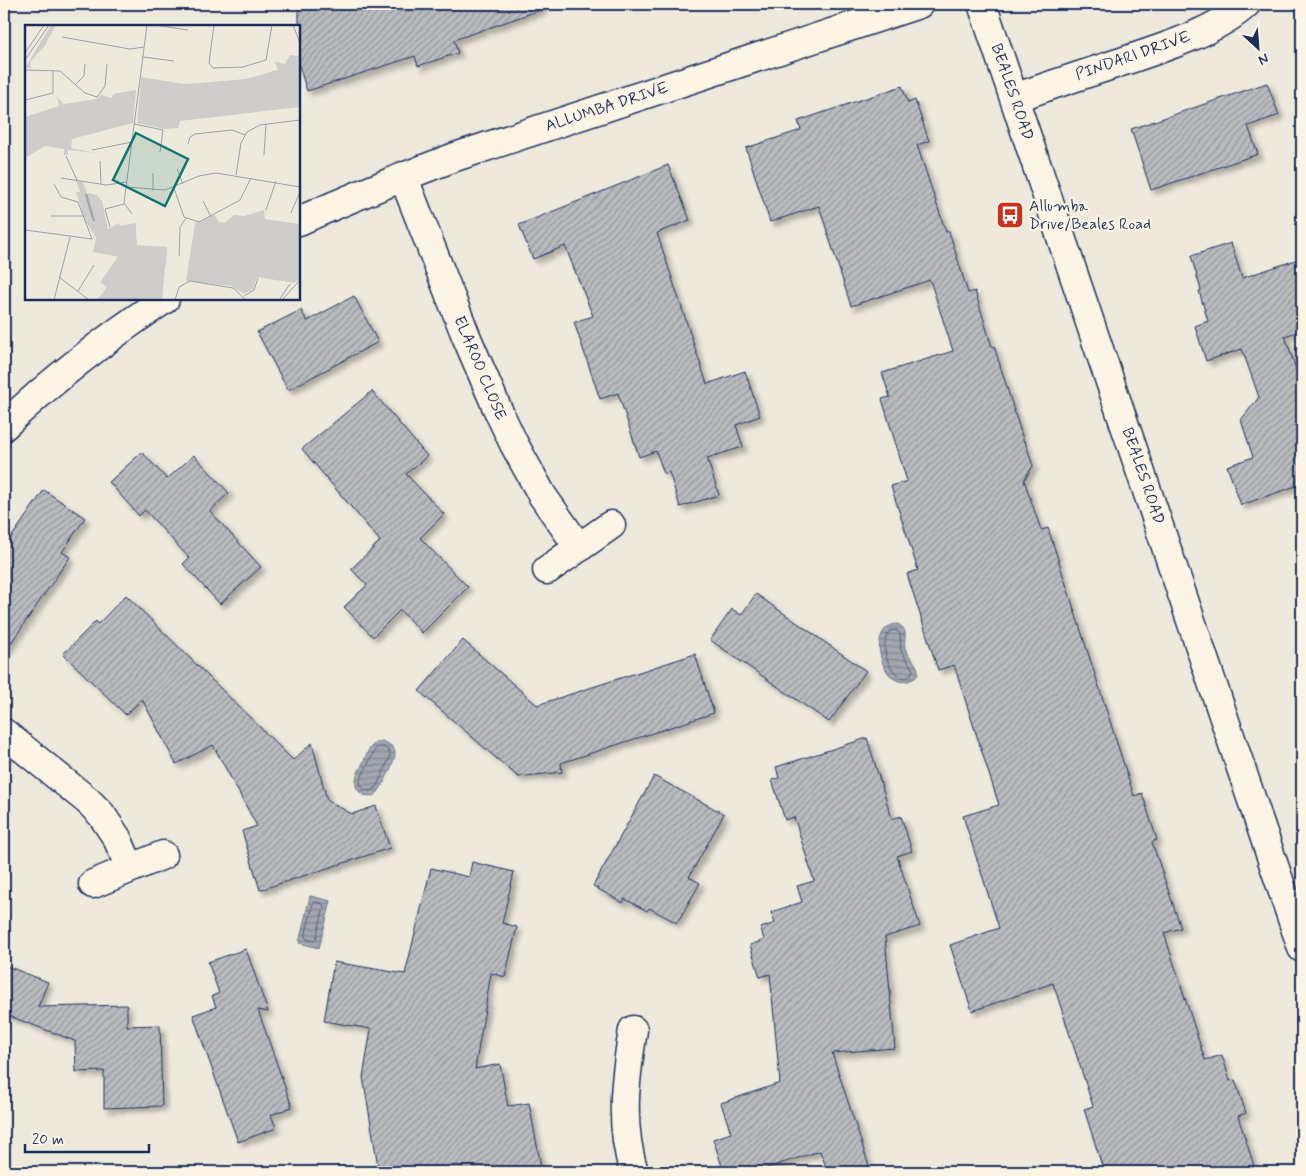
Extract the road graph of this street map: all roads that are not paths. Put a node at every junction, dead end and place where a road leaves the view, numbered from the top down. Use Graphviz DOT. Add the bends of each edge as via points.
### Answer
graph roads {
  1 [pos="919,4"];
  2 [pos="982,4"];
  3 [pos="1246,4"];
  4 [pos="1014,98"];
  5 [pos="403,176"];
  6 [pos="300,221"];
  7 [pos="164,300"];
  8 [pos="4,426"];
  9 [pos="611,525"];
  10 [pos="578,548"];
  11 [pos="547,570"];
  12 [pos="4,733"];
  13 [pos="163,855"];
  14 [pos="130,868"];
  15 [pos="93,884"];
  16 [pos="1302,948"];
  17 [pos="633,1030"];
  18 [pos="634,1172"];
  1 -- 5 [label="street, ALLUMBA DRIVE"];
  2 -- 4 [label="street, BEALES ROAD"];
  3 -- 4 [label="street, PINDARI DRIVE" via="1217,24 1188,38"];
  4 -- 16 [label="street, BEALES ROAD"];
  5 -- 6 [label="street, ALLUMBA DRIVE"];
  5 -- 10 [label="street, ELAROO CLOSE" via="497,408 542,495"];
  7 -- 8 [label="street" via="99,346"];
  9 -- 10 [label="street"];
  10 -- 11 [label="street"];
  12 -- 14 [label="street" via="101,814 117,838"];
  13 -- 14 [label="street"];
  14 -- 15 [label="street"];
  17 -- 18 [label="street" via="624,1108 625,1133"];
}
